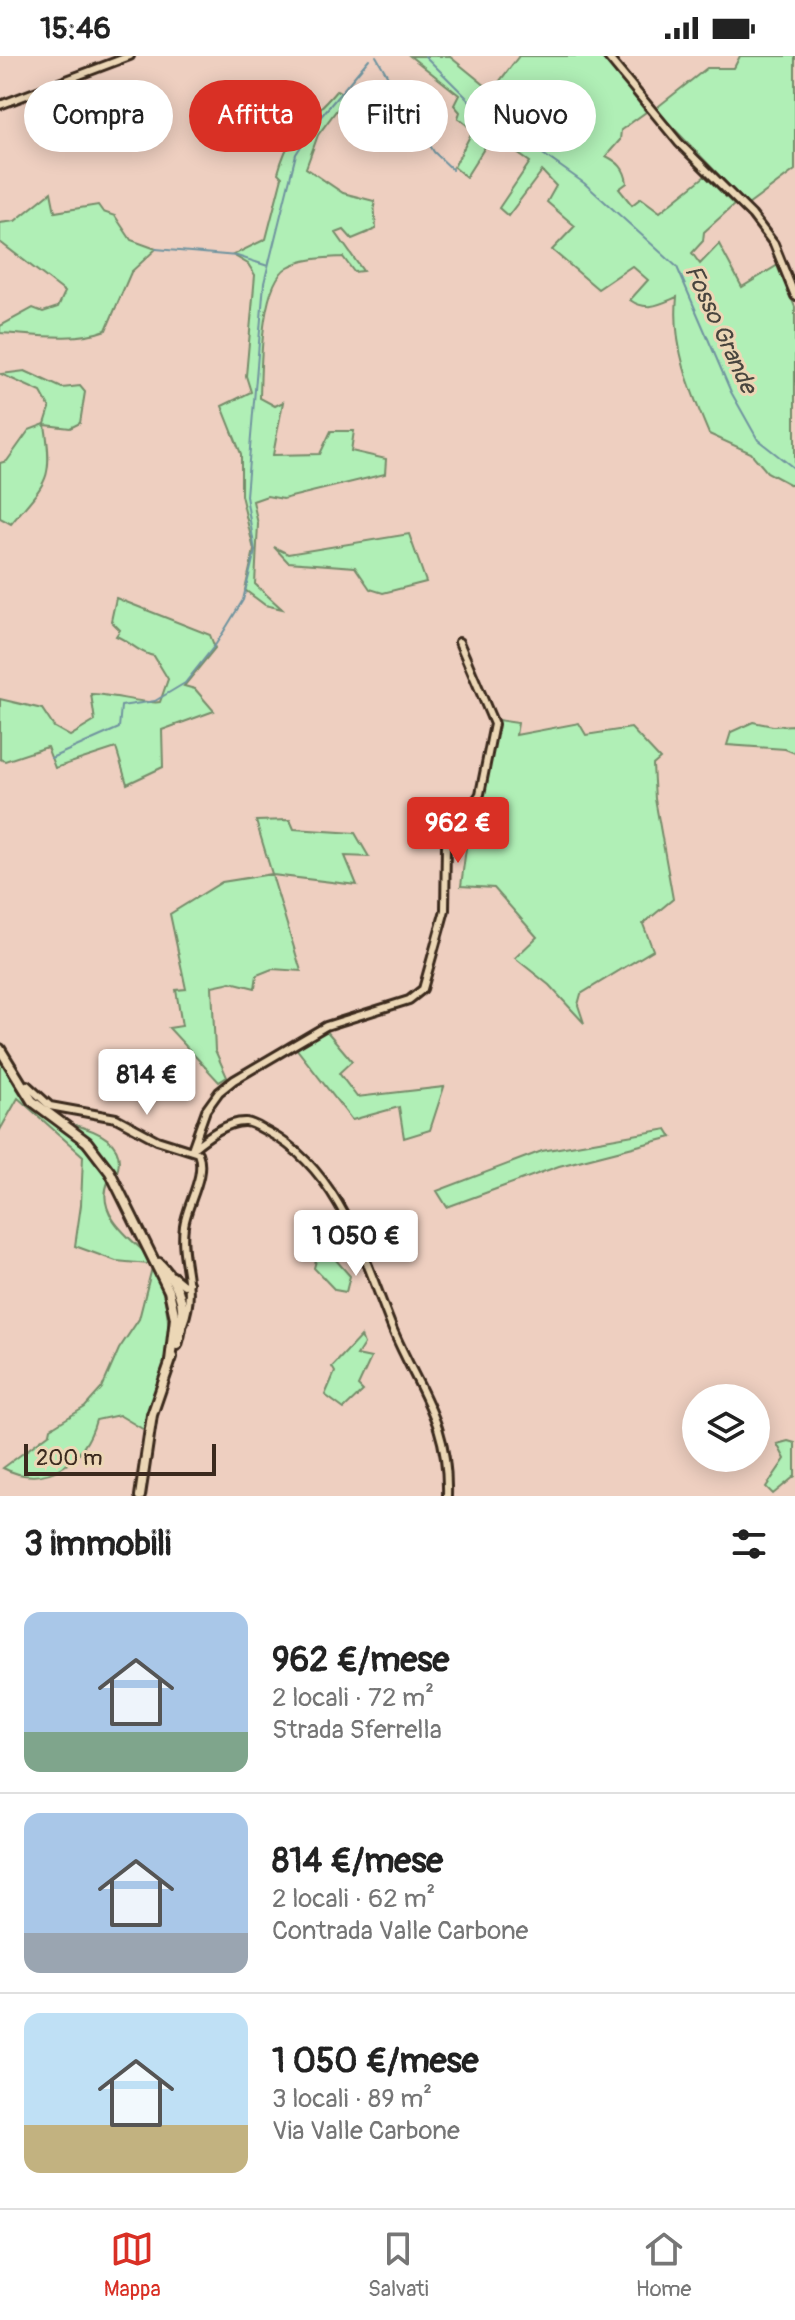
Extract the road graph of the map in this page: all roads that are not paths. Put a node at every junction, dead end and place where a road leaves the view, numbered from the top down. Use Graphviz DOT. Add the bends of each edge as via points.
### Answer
graph roads {
  1 [pos="130,56"];
  2 [pos="607,56"];
  3 [pos="0,105"];
  4 [pos="795,296"];
  5 [pos="459,642"];
  6 [pos="1,1050"];
  7 [pos="192,1149"];
  8 [pos="154,1258"];
  9 [pos="168,1272"];
  10 [pos="190,1280"];
  11 [pos="167,1286"];
  12 [pos="191,1294"];
  13 [pos="182,1300"];
  14 [pos="175,1318"];
  15 [pos="183,1325"];
  16 [pos="170,1361"];
  17 [pos="140,1496"];
  18 [pos="447,1496"];
  1 -- 3 [label="street"];
  2 -- 4 [label="street" via="679,143 752,215 774,244"];
  5 -- 7 [label="street" via="494,724 480,794 446,845 445,910 423,989 409,1000 326,1026 234,1080 206,1110"];
  6 -- 7 [label="street" via="34,1095 50,1106 131,1124 167,1145"];
  6 -- 8 [label="main road" via="32,1101 87,1142 104,1162"];
  7 -- 10 [label="street" via="201,1160 184,1227"];
  7 -- 18 [label="street" via="225,1128 253,1124 291,1148 338,1203 433,1409 448,1463"];
  8 -- 9 [label="main road"];
  8 -- 11 [label="main road"];
  9 -- 10 [label="street" via="184,1285"];
  9 -- 13 [label="main road"];
  10 -- 12 [label="street"];
  10 -- 13 [label="street"];
  11 -- 13 [label="main road"];
  11 -- 14 [label="main road"];
  12 -- 13 [label="street"];
  12 -- 15 [label="street"];
  13 -- 14 [label="main road"];
  13 -- 15 [label="main road"];
  14 -- 16 [label="main road"];
  15 -- 16 [label="main road"];
  16 -- 17 [label="main road" via="152,1415"];
}
